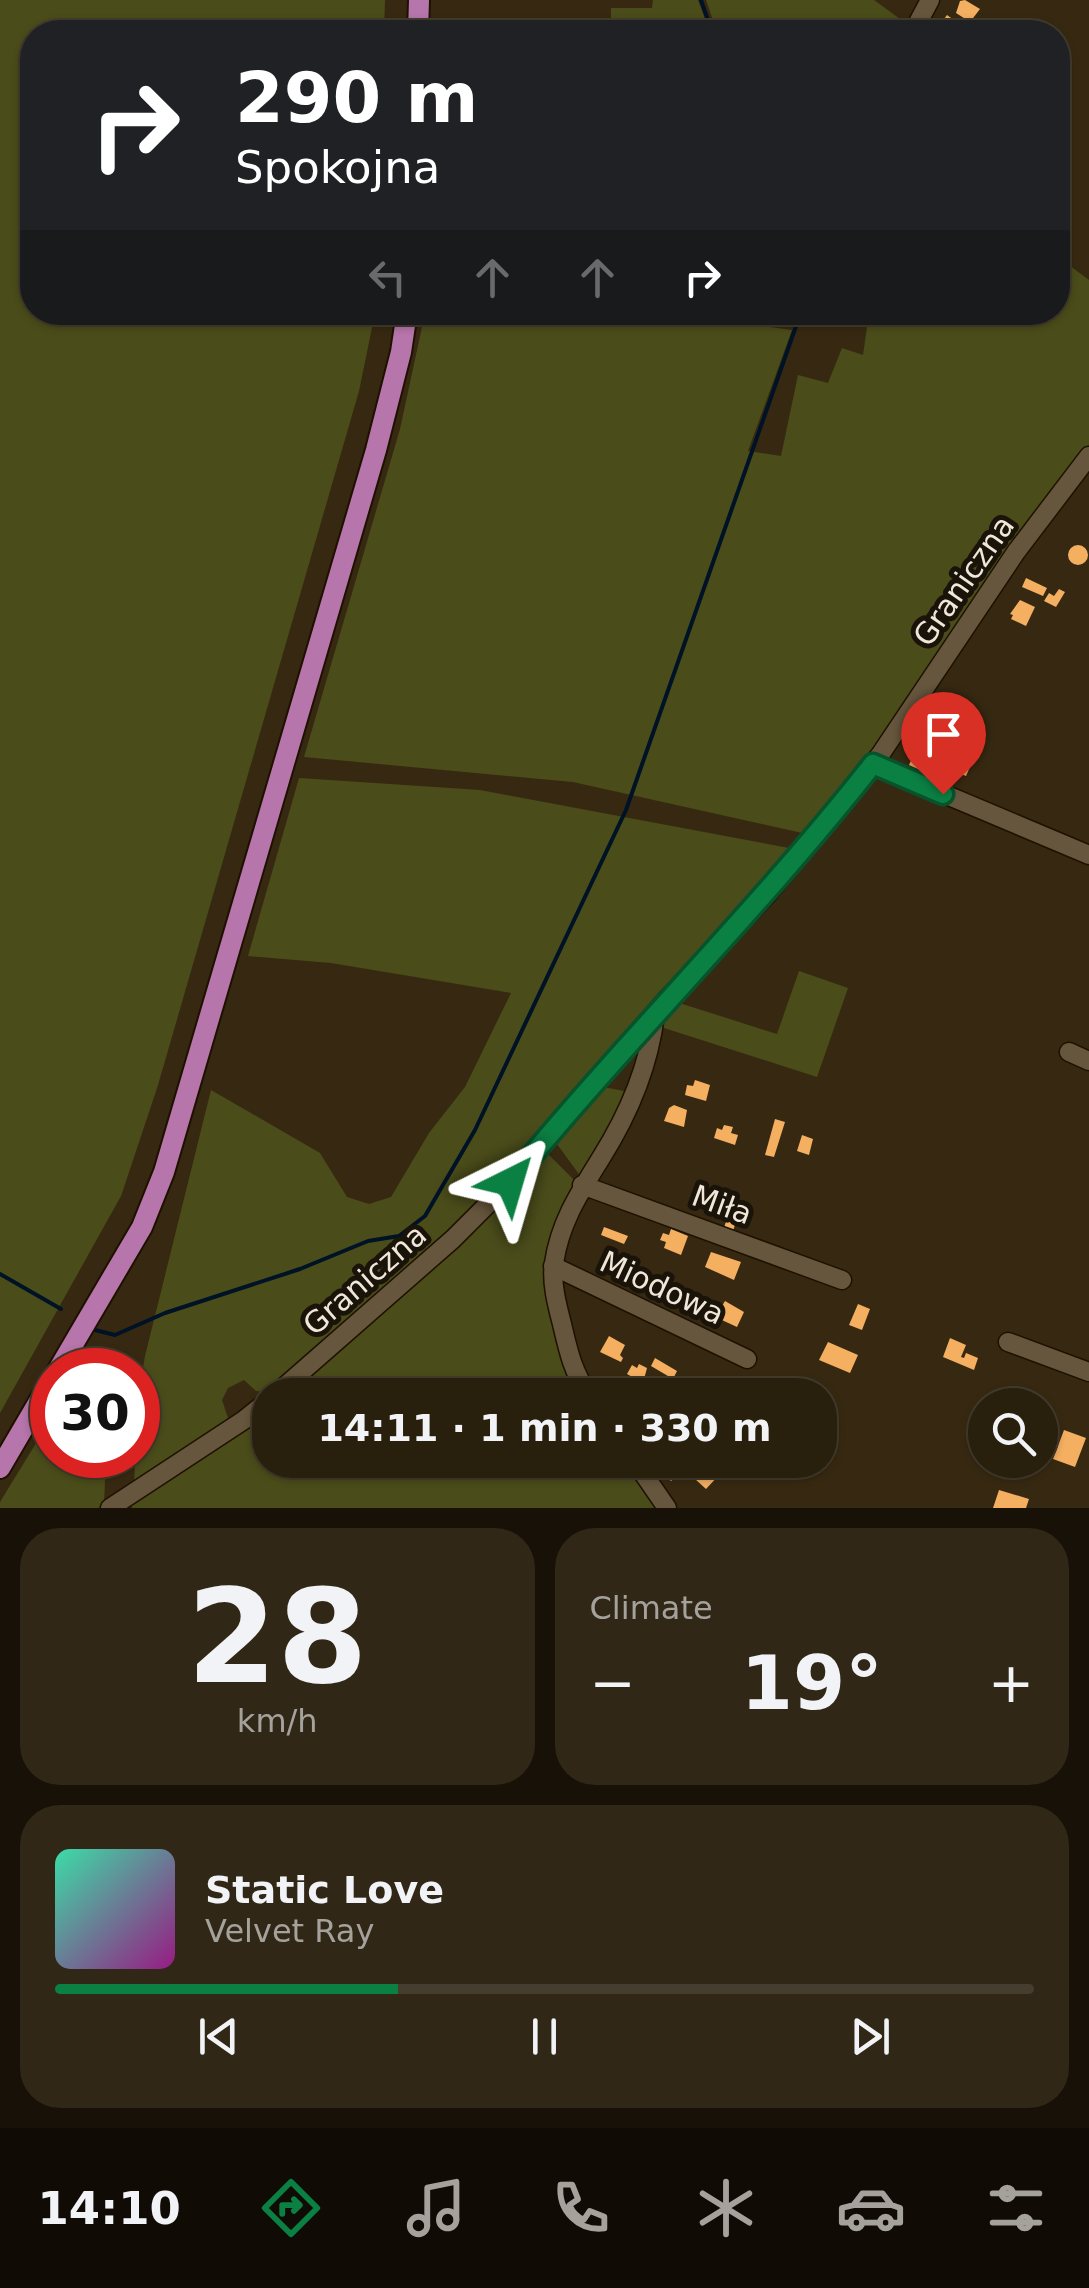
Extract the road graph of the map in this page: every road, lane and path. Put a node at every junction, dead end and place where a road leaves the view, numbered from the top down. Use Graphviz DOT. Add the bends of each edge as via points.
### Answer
graph roads {
  1 [pos="404,325"];
  2 [pos="1089,456"];
  3 [pos="873,764"];
  4 [pos="1089,855"];
  5 [pos="655,1013"];
  6 [pos="1069,1052"];
  7 [pos="1089,1061"];
  8 [pos="582,1185"];
  9 [pos="553,1266"];
  10 [pos="842,1280"];
  11 [pos="1008,1342"];
  12 [pos="71,1348"];
  13 [pos="746,1359"];
  14 [pos="1089,1372"];
  15 [pos="294,1378"];
  16 [pos="577,1378"];
  17 [pos="252,1413"];
  18 [pos="30,1417"];
  19 [pos="0,1468"];
  20 [pos="646,1478"];
  21 [pos="110,1508"];
  22 [pos="667,1508"];
  1 -- 12 [label="main road" via="394,382 164,1172 142,1227"];
  2 -- 3 [label="street, Graniczna"];
  3 -- 4 [label="street"];
  3 -- 5 [label="street, Graniczna" via="767,895"];
  5 -- 8 [label="street" via="648,1055 626,1109"];
  5 -- 15 [label="street, Graniczna" via="454,1239"];
  6 -- 7 [label="street"];
  8 -- 9 [label="street"];
  8 -- 10 [label="street, Miła"];
  9 -- 13 [label="street, Miodowa"];
  9 -- 16 [label="street"];
  11 -- 14 [label="street"];
  17 -- 21 [label="street, Graniczna"];
  18 -- 19 [label="main road"];
  20 -- 22 [label="street"];
}
